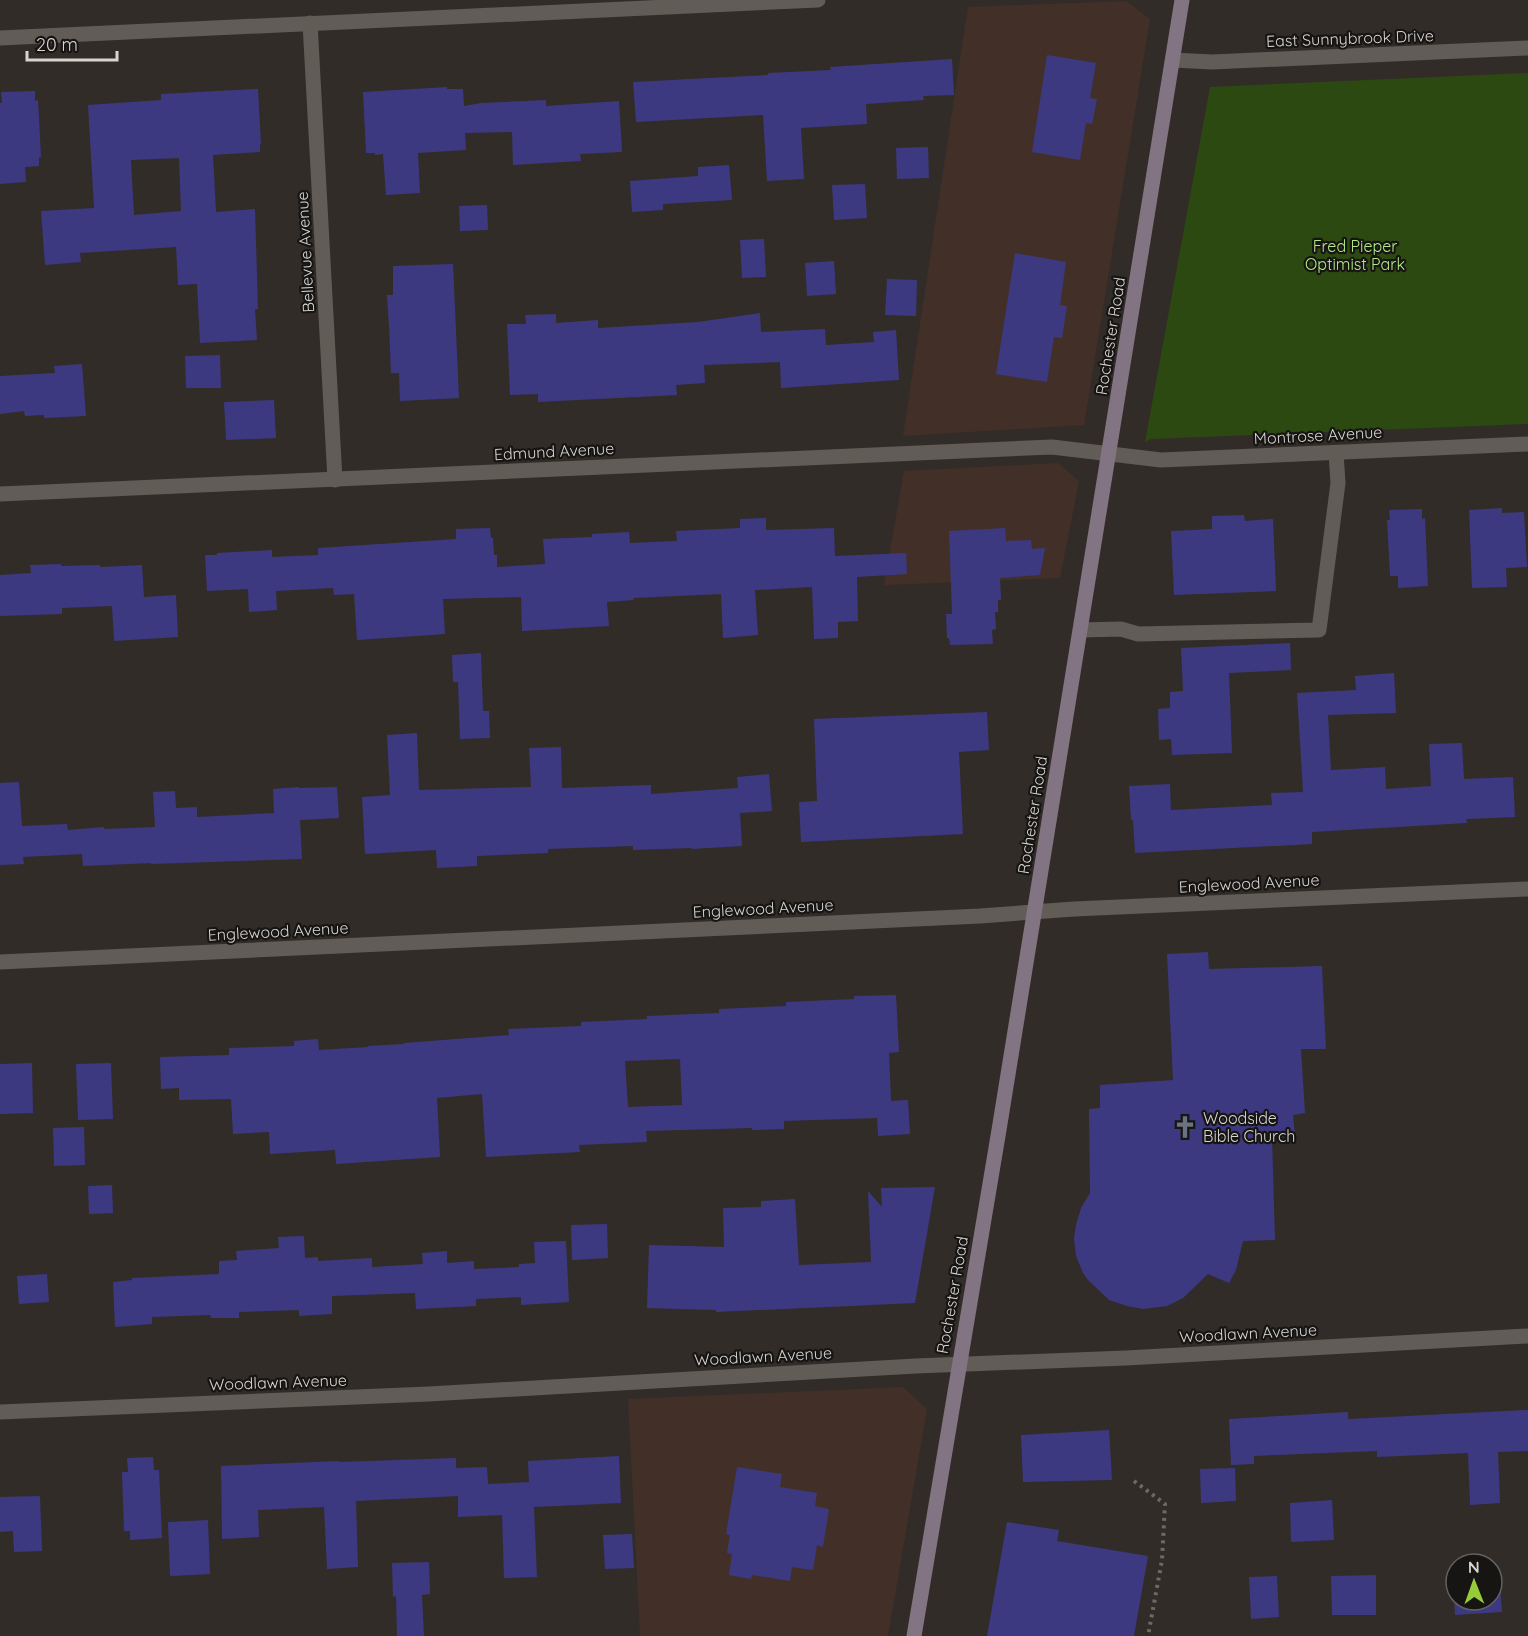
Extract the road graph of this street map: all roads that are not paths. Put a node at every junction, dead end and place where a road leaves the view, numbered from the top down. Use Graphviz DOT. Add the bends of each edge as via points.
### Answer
graph roads {
  1 [pos="818,0"];
  2 [pos="1182,0"];
  3 [pos="310,23"];
  4 [pos="0,38"];
  5 [pos="1528,48"];
  6 [pos="1173,60"];
  7 [pos="1528,444"];
  8 [pos="1109,453"];
  9 [pos="1336,453"];
  10 [pos="335,480"];
  11 [pos="0,494"];
  12 [pos="1081,630"];
  13 [pos="1528,889"];
  14 [pos="1035,911"];
  15 [pos="0,962"];
  16 [pos="1528,1336"];
  17 [pos="958,1364"];
  18 [pos="0,1412"];
  19 [pos="914,1636"];
  1 -- 3 [label="street"];
  2 -- 6 [label="main road, Rochester Road"];
  3 -- 4 [label="street"];
  3 -- 10 [label="street, Bellevue Avenue"];
  5 -- 6 [label="street, East Sunnybrook Drive" via="1212,62"];
  6 -- 8 [label="main road, Rochester Road"];
  7 -- 9 [label="street, Montrose Avenue"];
  8 -- 9 [label="street, Montrose Avenue" via="1161,460"];
  8 -- 10 [label="street, Edmund Avenue" via="1052,447"];
  8 -- 12 [label="main road, Rochester Road"];
  9 -- 12 [label="street" via="1338,483 1319,630 1138,634 1121,629"];
  10 -- 11 [label="street, Edmund Avenue"];
  12 -- 14 [label="main road, Rochester Road"];
  13 -- 14 [label="street, Englewood Avenue"];
  14 -- 15 [label="street, Englewood Avenue"];
  14 -- 17 [label="main road, Rochester Road"];
  16 -- 17 [label="street, Woodlawn Avenue"];
  17 -- 18 [label="street, Woodlawn Avenue"];
  17 -- 19 [label="main road, Rochester Road"];
}
